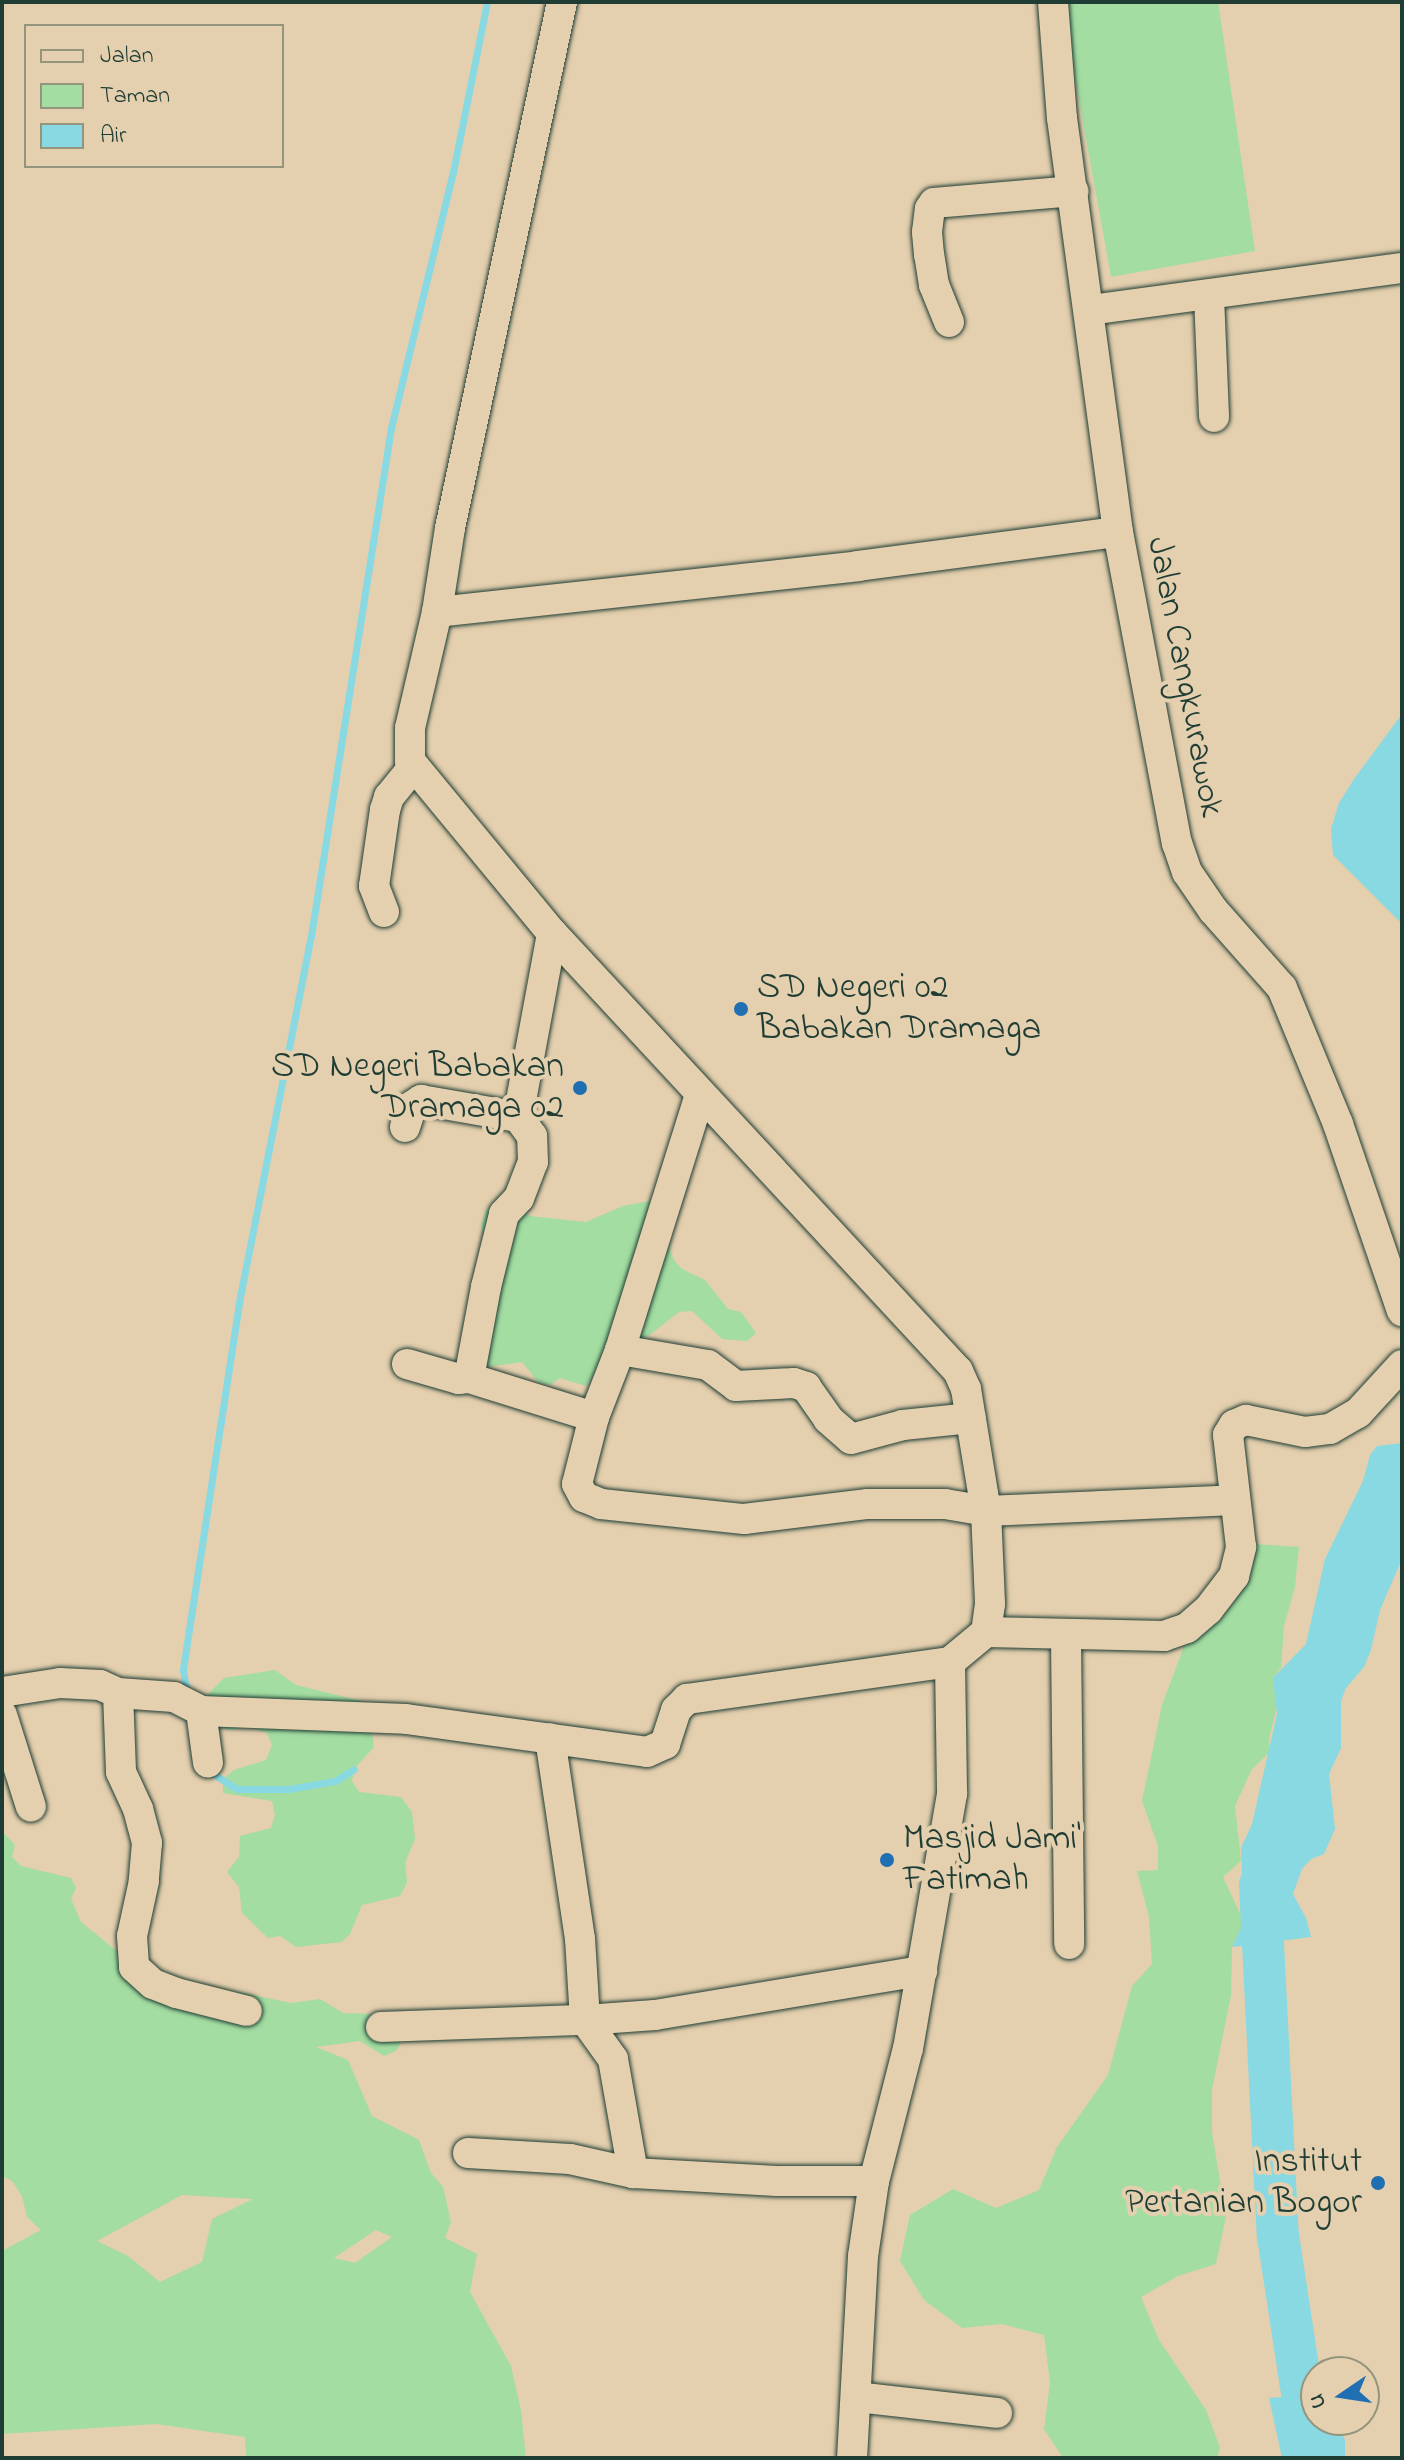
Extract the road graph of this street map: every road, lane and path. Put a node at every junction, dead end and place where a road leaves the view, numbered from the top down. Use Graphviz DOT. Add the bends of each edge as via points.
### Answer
graph roads {
  1 [pos="562,2"];
  2 [pos="1053,2"];
  3 [pos="1073,191"];
  4 [pos="1402,268"];
  5 [pos="1209,296"];
  6 [pos="1090,310"];
  7 [pos="949,322"];
  8 [pos="1214,417"];
  9 [pos="1118,532"];
  10 [pos="437,612"];
  11 [pos="413,767"];
  12 [pos="384,912"];
  13 [pos="552,933"];
  14 [pos="700,1094"];
  15 [pos="518,1117"];
  16 [pos="405,1127"];
  17 [pos="1402,1311"];
  18 [pos="620,1350"];
  19 [pos="407,1364"];
  20 [pos="1402,1365"];
  21 [pos="469,1378"];
  22 [pos="594,1417"];
  23 [pos="971,1418"];
  24 [pos="1235,1500"];
  25 [pos="986,1511"];
  26 [pos="986,1632"];
  27 [pos="1066,1636"];
  28 [pos="950,1662"];
  29 [pos="2,1692"];
  30 [pos="118,1693"];
  31 [pos="191,1706"];
  32 [pos="2,1715"];
  33 [pos="550,1738"];
  34 [pos="208,1763"];
  35 [pos="31,1807"];
  36 [pos="1069,1944"];
  37 [pos="922,1971"];
  38 [pos="247,2011"];
  39 [pos="585,2020"];
  40 [pos="381,2027"];
  41 [pos="468,2153"];
  42 [pos="633,2173"];
  43 [pos="874,2181"];
  44 [pos="857,2397"];
  45 [pos="997,2413"];
  46 [pos="852,2458"];
  1 -- 10 [label="street" via="450,528"];
  2 -- 3 [label="street, Jalan Cangkurawok"];
  3 -- 6 [label="street, Jalan Cangkurawok"];
  3 -- 7 [label="street" via="934,203 927,232 929,255"];
  4 -- 5 [label="street"];
  5 -- 6 [label="street"];
  5 -- 8 [label="street"];
  6 -- 9 [label="street, Jalan Cangkurawok"];
  9 -- 10 [label="street"];
  9 -- 17 [label="street, Jalan Cangkurawok" via="1172,820 1187,872 1230,932 1282,988 1338,1124"];
  10 -- 11 [label="street" via="410,728"];
  11 -- 12 [label="street" via="385,810 374,886"];
  11 -- 13 [label="street"];
  13 -- 14 [label="street"];
  13 -- 15 [label="street"];
  14 -- 18 [label="street"];
  14 -- 23 [label="street" via="942,1351 966,1389"];
  15 -- 16 [label="street" via="421,1100 412,1106"];
  15 -- 21 [label="street" via="532,1136 533,1162 519,1198 504,1214"];
  18 -- 22 [label="street"];
  18 -- 23 [label="street" via="708,1365 736,1386 806,1387 828,1419 851,1439 903,1425"];
  19 -- 21 [label="street"];
  20 -- 24 [label="street" via="1358,1413 1330,1429 1305,1432 1246,1420 1234,1425 1228,1435"];
  21 -- 22 [label="street"];
  22 -- 25 [label="street" via="577,1484 584,1497 601,1504 744,1519 868,1504 945,1504"];
  23 -- 25 [label="street"];
  24 -- 25 [label="street"];
  24 -- 27 [label="street" via="1241,1547 1234,1576 1187,1628 1164,1636"];
  25 -- 26 [label="street"];
  26 -- 27 [label="street"];
  26 -- 28 [label="street"];
  27 -- 36 [label="street"];
  28 -- 33 [label="street" via="687,1699 676,1710 665,1744 647,1752"];
  28 -- 37 [label="street" via="952,1794"];
  29 -- 30 [label="street" via="60,1683 100,1685"];
  30 -- 31 [label="street"];
  30 -- 38 [label="street" via="121,1772 147,1843 132,1936 134,1967 153,1984 176,1993"];
  31 -- 33 [label="street" via="406,1719"];
  31 -- 34 [label="street"];
  32 -- 35 [label="street"];
  33 -- 39 [label="street" via="580,1939"];
  37 -- 39 [label="street" via="655,2015"];
  37 -- 43 [label="street"];
  39 -- 40 [label="street"];
  39 -- 42 [label="street" via="613,2059"];
  41 -- 42 [label="street" via="570,2159"];
  42 -- 43 [label="street"];
  43 -- 44 [label="street" via="863,2256"];
  44 -- 45 [label="street"];
  44 -- 46 [label="street"];
}
